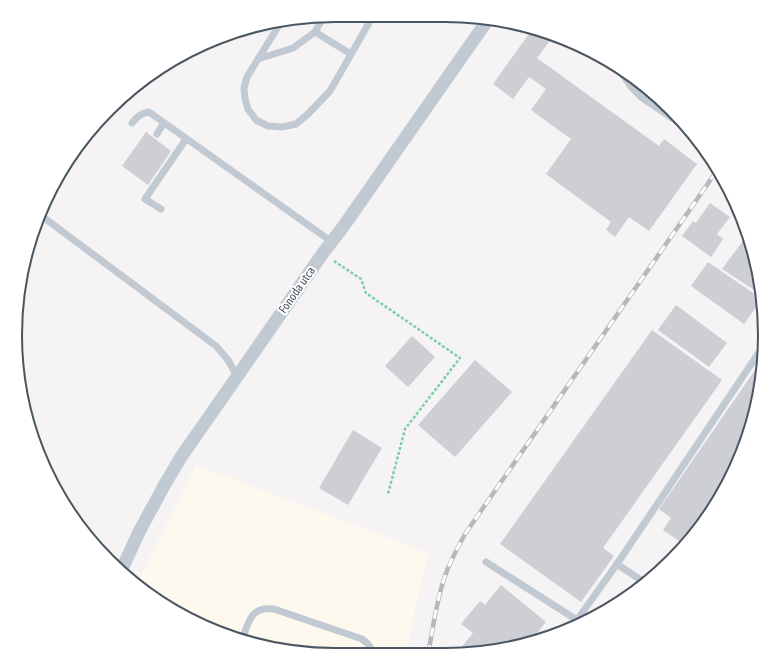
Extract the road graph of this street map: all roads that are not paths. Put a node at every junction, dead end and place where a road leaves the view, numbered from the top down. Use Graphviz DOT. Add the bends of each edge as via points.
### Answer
graph roads {
  1 [pos="370,22"];
  2 [pos="320,23"];
  3 [pos="484,25"];
  4 [pos="278,27"];
  5 [pos="315,32"];
  6 [pos="351,54"];
  7 [pos="258,59"];
  8 [pos="627,81"];
  9 [pos="665,113"];
  10 [pos="132,123"];
  11 [pos="164,123"];
  12 [pos="157,134"];
  13 [pos="186,138"];
  14 [pos="161,210"];
  15 [pos="45,218"];
  16 [pos="332,242"];
  17 [pos="757,354"];
  18 [pos="237,376"];
  19 [pos="486,562"];
  20 [pos="617,564"];
  21 [pos="124,565"];
  22 [pos="640,579"];
  23 [pos="578,618"];
  24 [pos="576,619"];
  25 [pos="244,634"];
  26 [pos="371,648"];
  1 -- 6 [label="lane"];
  2 -- 5 [label="lane"];
  3 -- 16 [label="street, Fonoda utca"];
  4 -- 7 [label="lane"];
  5 -- 6 [label="lane"];
  5 -- 7 [label="lane" via="292,48"];
  6 -- 7 [label="lane" via="330,91 317,105 296,124 282,128 268,126 256,120 248,109 244,88 247,77"];
  8 -- 9 [label="lane" via="641,97"];
  10 -- 11 [label="lane" via="139,115 149,112"];
  11 -- 12 [label="lane"];
  11 -- 13 [label="lane"];
  13 -- 14 [label="lane" via="145,199"];
  13 -- 16 [label="lane"];
  15 -- 18 [label="lane" via="216,346"];
  16 -- 18 [label="street, Fonoda utca"];
  17 -- 20 [label="lane"];
  18 -- 21 [label="street, Fonoda utca" via="181,457"];
  19 -- 24 [label="lane"];
  20 -- 22 [label="lane"];
  20 -- 23 [label="lane"];
  25 -- 26 [label="lane" via="253,614 268,608 362,639"];
}
